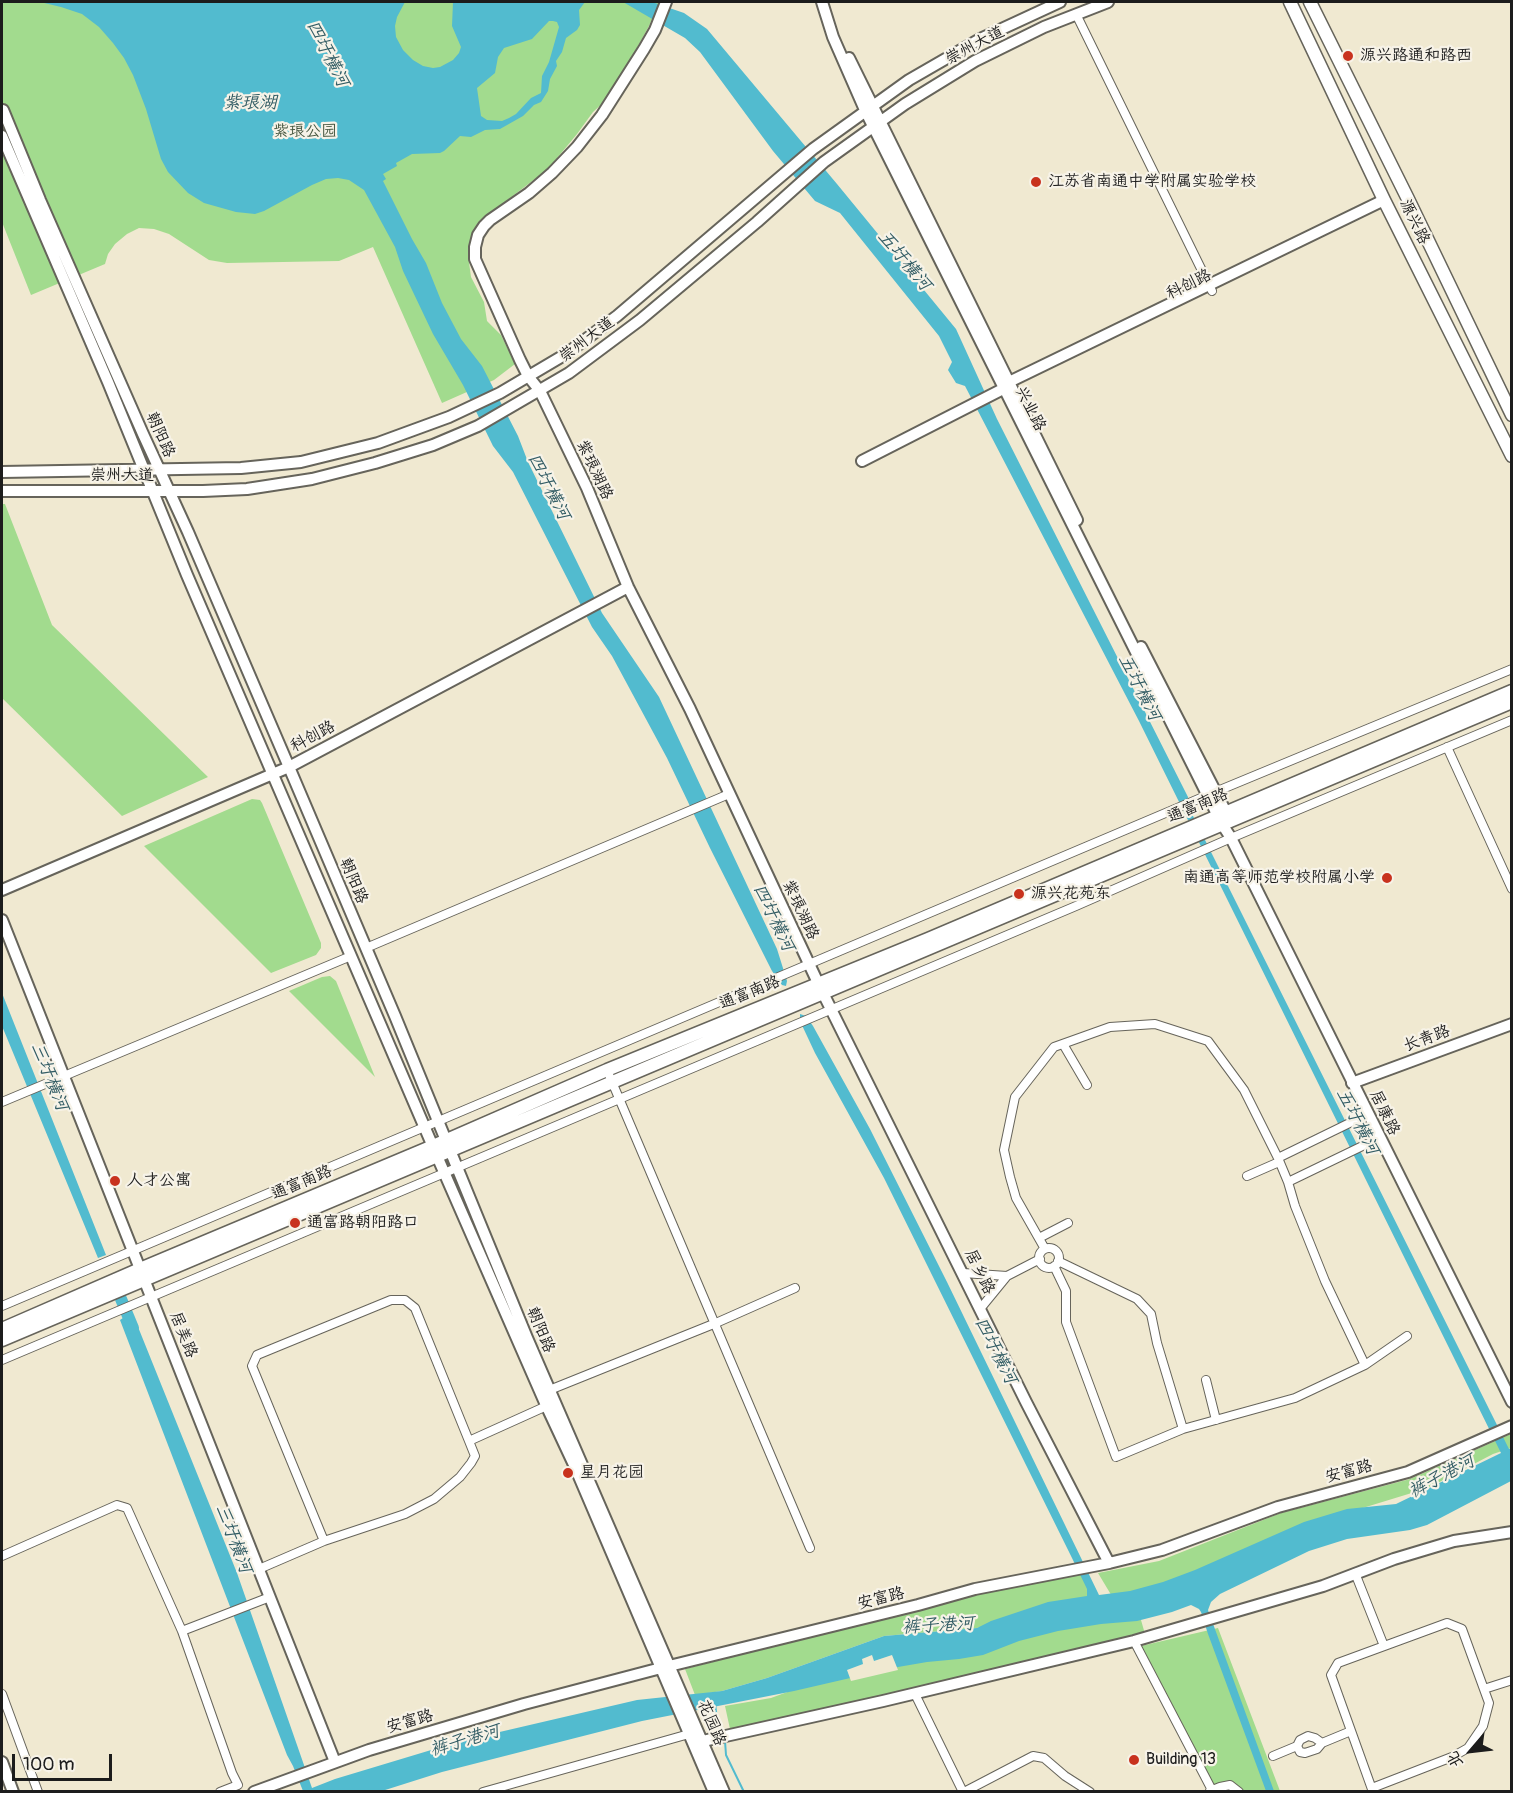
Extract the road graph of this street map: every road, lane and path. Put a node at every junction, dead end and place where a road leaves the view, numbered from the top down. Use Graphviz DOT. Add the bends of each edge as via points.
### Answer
graph roads {
  1 [pos="666,2"];
  2 [pos="822,2"];
  3 [pos="830,2"];
  4 [pos="1060,2"];
  5 [pos="1108,2"];
  6 [pos="1290,2"];
  7 [pos="1310,2"];
  8 [pos="1076,14"];
  9 [pos="869,108"];
  10 [pos="3,110"];
  11 [pos="876,123"];
  12 [pos="2,136"];
  13 [pos="1386,203"];
  14 [pos="1211,288"];
  15 [pos="528,376"];
  16 [pos="1008,387"];
  17 [pos="540,391"];
  18 [pos="1512,415"];
  19 [pos="1512,456"];
  20 [pos="862,461"];
  21 [pos="160,470"];
  22 [pos="144,471"];
  23 [pos="2,472"];
  24 [pos="2,491"];
  25 [pos="153,491"];
  26 [pos="169,491"];
  27 [pos="627,586"];
  28 [pos="1512,669"];
  29 [pos="1512,691"];
  30 [pos="1512,702"];
  31 [pos="1512,720"];
  32 [pos="1447,747"];
  33 [pos="289,767"];
  34 [pos="273,774"];
  35 [pos="729,794"];
  36 [pos="1211,794"];
  37 [pos="1224,818"];
  38 [pos="1232,838"];
  39 [pos="1512,889"];
  40 [pos="2,890"];
  41 [pos="2,920"];
  42 [pos="366,948"];
  43 [pos="351,956"];
  44 [pos="809,964"];
  45 [pos="820,989"];
  46 [pos="831,1010"];
  47 [pos="1512,1024"];
  48 [pos="1063,1044"];
  49 [pos="63,1076"];
  50 [pos="610,1076"];
  51 [pos="1352,1083"];
  52 [pos="1087,1085"];
  53 [pos="620,1099"];
  54 [pos="2,1102"];
  55 [pos="1368,1114"];
  56 [pos="438,1121"];
  57 [pos="425,1127"];
  58 [pos="1379,1138"];
  59 [pos="448,1145"];
  60 [pos="435,1151"];
  61 [pos="1278,1160"];
  62 [pos="457,1167"];
  63 [pos="444,1172"];
  64 [pos="1247,1176"];
  65 [pos="1288,1182"];
  66 [pos="1068,1223"];
  67 [pos="1039,1238"];
  68 [pos="1045,1249"];
  69 [pos="133,1251"];
  70 [pos="1040,1259"];
  71 [pos="1056,1264"];
  72 [pos="963,1273"];
  73 [pos="142,1274"];
  74 [pos="1007,1276"];
  75 [pos="795,1288"];
  76 [pos="151,1297"];
  77 [pos="2,1306"];
  78 [pos="980,1309"];
  79 [pos="716,1323"];
  80 [pos="2,1329"];
  81 [pos="1407,1336"];
  82 [pos="2,1340"];
  83 [pos="2,1360"];
  84 [pos="1365,1365"];
  85 [pos="1206,1380"];
  86 [pos="545,1392"];
  87 [pos="1512,1402"];
  88 [pos="550,1404"];
  89 [pos="1216,1420"];
  90 [pos="1507,1428"];
  91 [pos="1183,1429"];
  92 [pos="469,1441"];
  93 [pos="1512,1532"];
  94 [pos="324,1541"];
  95 [pos="810,1548"];
  96 [pos="2,1556"];
  97 [pos="1109,1563"];
  98 [pos="259,1569"];
  99 [pos="1355,1573"];
  100 [pos="270,1597"];
  101 [pos="182,1631"];
  102 [pos="1134,1641"];
  103 [pos="1384,1646"];
  104 [pos="666,1667"];
  105 [pos="1512,1680"];
  106 [pos="1484,1689"];
  107 [pos="2,1694"];
  108 [pos="915,1694"];
  109 [pos="688,1720"];
  110 [pos="1352,1731"];
  111 [pos="689,1734"];
  112 [pos="703,1741"];
  113 [pos="1322,1743"];
  114 [pos="1297,1746"];
  115 [pos="1273,1756"];
  116 [pos="2,1762"];
  117 [pos="335,1762"];
  118 [pos="1373,1790"];
  119 [pos="13,1791"];
  120 [pos="38,1791"];
  121 [pos="220,1791"];
  122 [pos="254,1791"];
  123 [pos="483,1791"];
  124 [pos="714,1791"];
  125 [pos="724,1791"];
  126 [pos="963,1791"];
  127 [pos="1090,1791"];
  128 [pos="1211,1791"];
  129 [pos="1239,1791"];
  1 -- 15 [label="street, 紫琅湖路" via="655,30 609,105 577,147 514,205 490,220 478,235 474,247 478,270"];
  2 -- 9 [label="street, 兴业路" via="833,37"];
  3 -- 9 [label="street, 兴业路" via="839,36"];
  4 -- 9 [label="street, 崇州大道" via="980,39"];
  5 -- 8 [label="street, 崇州大道"];
  6 -- 13 [label="main road, 源兴路"];
  7 -- 18 [label="main road, 源兴路"];
  8 -- 11 [label="street, 崇州大道" via="975,61"];
  8 -- 14 [label="street"];
  9 -- 11 [label="street, 兴业路"];
  9 -- 15 [label="street, 崇州大道" via="785,172 617,316"];
  10 -- 21 [label="street, 朝阳路"];
  11 -- 16 [label="street, 兴业路"];
  11 -- 17 [label="street, 崇州大道" via="824,162 640,320"];
  12 -- 22 [label="street, 朝阳路"];
  13 -- 14 [label="street, 科创路"];
  13 -- 19 [label="main road, 源兴路"];
  14 -- 16 [label="street, 科创路"];
  15 -- 17 [label="street, 紫琅湖路"];
  15 -- 21 [label="street, 崇州大道" via="470,408 378,443 301,462"];
  16 -- 20 [label="street, 科创路"];
  16 -- 36 [label="street, 兴业路"];
  17 -- 26 [label="street, 崇州大道" via="478,426 375,463 312,479 247,489"];
  17 -- 27 [label="street, 紫琅湖路" via="587,488"];
  21 -- 22 [label="street, 崇州大道"];
  21 -- 26 [label="street, 朝阳路"];
  22 -- 23 [label="street, 崇州大道"];
  22 -- 25 [label="street, 朝阳路"];
  24 -- 25 [label="street, 崇州大道"];
  25 -- 26 [label="street, 崇州大道"];
  25 -- 34 [label="street, 朝阳路"];
  26 -- 33 [label="street, 朝阳路"];
  27 -- 33 [label="street, 科创路"];
  27 -- 35 [label="street, 紫琅湖路"];
  28 -- 36 [label="street"];
  29 -- 37 [label="main road, 通富南路"];
  30 -- 37 [label="main road, 通富南路"];
  31 -- 32 [label="street"];
  32 -- 38 [label="street"];
  32 -- 39 [label="street"];
  33 -- 34 [label="street, 科创路"];
  33 -- 42 [label="street, 朝阳路"];
  34 -- 40 [label="street, 科创路"];
  34 -- 43 [label="street, 朝阳路"];
  35 -- 42 [label="street"];
  35 -- 44 [label="street, 紫琅湖路"];
  36 -- 37 [label="street, 兴业路"];
  36 -- 44 [label="street"];
  37 -- 38 [label="street, 居康路"];
  37 -- 45 [label="main road, 通富南路"];
  38 -- 46 [label="street"];
  38 -- 51 [label="street, 居康路"];
  41 -- 49 [label="street, 居美路"];
  42 -- 56 [label="street, 朝阳路"];
  43 -- 49 [label="street"];
  43 -- 57 [label="street, 朝阳路"];
  44 -- 45 [label="street, 紫琅湖路"];
  44 -- 56 [label="street"];
  45 -- 46 [label="street, 居乡路"];
  45 -- 50 [label="main road, 通富南路"];
  46 -- 53 [label="street"];
  46 -- 72 [label="street, 居乡路"];
  47 -- 51 [label="street, 长青路"];
  48 -- 52 [label="street"];
  48 -- 61 [label="street" via="1110,1027 1155,1024 1208,1041 1244,1090"];
  48 -- 67 [label="street" via="1054,1047 1015,1097 1004,1150 1016,1198"];
  49 -- 54 [label="street"];
  49 -- 69 [label="street, 居美路"];
  50 -- 53 [label="street"];
  50 -- 59 [label="main road, 通富南路"];
  51 -- 55 [label="street, 居康路"];
  53 -- 62 [label="street"];
  53 -- 79 [label="street"];
  55 -- 58 [label="street, 居康路"];
  55 -- 61 [label="street"];
  56 -- 57 [label="street"];
  56 -- 59 [label="street, 朝阳路"];
  57 -- 60 [label="street, 朝阳路"];
  57 -- 69 [label="street"];
  58 -- 65 [label="street"];
  58 -- 87 [label="street, 居康路"];
  59 -- 60 [label="main road, 通富南路"];
  59 -- 62 [label="street, 朝阳路"];
  60 -- 63 [label="street, 朝阳路"];
  60 -- 73 [label="main road, 通富南路"];
  61 -- 64 [label="street"];
  61 -- 65 [label="street"];
  62 -- 63 [label="street"];
  62 -- 86 [label="street, 朝阳路"];
  63 -- 76 [label="street"];
  63 -- 86 [label="street, 朝阳路"];
  65 -- 84 [label="street" via="1325,1281"];
  66 -- 67 [label="street"];
  67 -- 68 [label="street"];
  68 -- 70 [label="street"];
  68 -- 71 [label="street" via="1058,1255"];
  69 -- 73 [label="street, 居美路"];
  69 -- 77 [label="street"];
  70 -- 71 [label="street" via="1045,1266"];
  70 -- 74 [label="street"];
  71 -- 91 [label="street" via="1137,1299 1151,1314"];
  71 -- 91 [label="street" via="1066,1291 1066,1322 1116,1457"];
  72 -- 74 [label="street"];
  72 -- 78 [label="street, 居乡路"];
  73 -- 76 [label="street, 居美路"];
  73 -- 80 [label="main road, 通富南路"];
  73 -- 82 [label="main road, 通富南路"];
  74 -- 78 [label="street"];
  75 -- 79 [label="street"];
  76 -- 83 [label="street"];
  76 -- 98 [label="street, 居美路"];
  78 -- 97 [label="street, 居乡路"];
  79 -- 86 [label="street"];
  79 -- 95 [label="street"];
  81 -- 84 [label="street"];
  84 -- 89 [label="street" via="1295,1398"];
  85 -- 89 [label="street"];
  86 -- 88 [label="street, 朝阳路"];
  88 -- 92 [label="street"];
  88 -- 104 [label="street, 朝阳路"];
  89 -- 91 [label="street"];
  90 -- 97 [label="street, 安富路" via="1408,1472 1278,1507 1162,1550"];
  92 -- 94 [label="street" via="474,1456 471,1463 434,1499 405,1514"];
  92 -- 94 [label="street" via="415,1308 405,1300 391,1300 257,1355 252,1366"];
  93 -- 99 [label="street" via="1454,1541"];
  94 -- 98 [label="street"];
  96 -- 101 [label="street" via="117,1505 127,1508"];
  97 -- 104 [label="street, 安富路" via="975,1589"];
  98 -- 100 [label="street, 居美路"];
  99 -- 102 [label="street" via="1323,1586"];
  99 -- 103 [label="street"];
  100 -- 101 [label="street"];
  100 -- 117 [label="street, 居美路"];
  101 -- 121 [label="street" via="238,1785"];
  102 -- 108 [label="street"];
  102 -- 128 [label="street"];
  103 -- 106 [label="street" via="1447,1623 1462,1629"];
  103 -- 110 [label="street" via="1338,1663 1331,1675"];
  104 -- 109 [label="street, 花园路"];
  104 -- 117 [label="street, 安富路" via="524,1704"];
  105 -- 106 [label="street"];
  106 -- 118 [label="street" via="1489,1703 1482,1726 1468,1748"];
  107 -- 120 [label="street"];
  108 -- 112 [label="street"];
  108 -- 126 [label="street"];
  109 -- 111 [label="street, 花园路"];
  109 -- 112 [label="street, 花园路"];
  110 -- 113 [label="street"];
  110 -- 118 [label="street"];
  111 -- 123 [label="street"];
  111 -- 124 [label="street, 花园路"];
  112 -- 125 [label="street, 花园路"];
  113 -- 114 [label="street" via="1308,1736"];
  113 -- 114 [label="street" via="1305,1753"];
  114 -- 115 [label="street"];
  116 -- 119 [label="street"];
  117 -- 122 [label="street, 安富路"];
  126 -- 127 [label="street" via="1033,1756 1044,1758"];
  128 -- 129 [label="street" via="1230,1785"];
}
